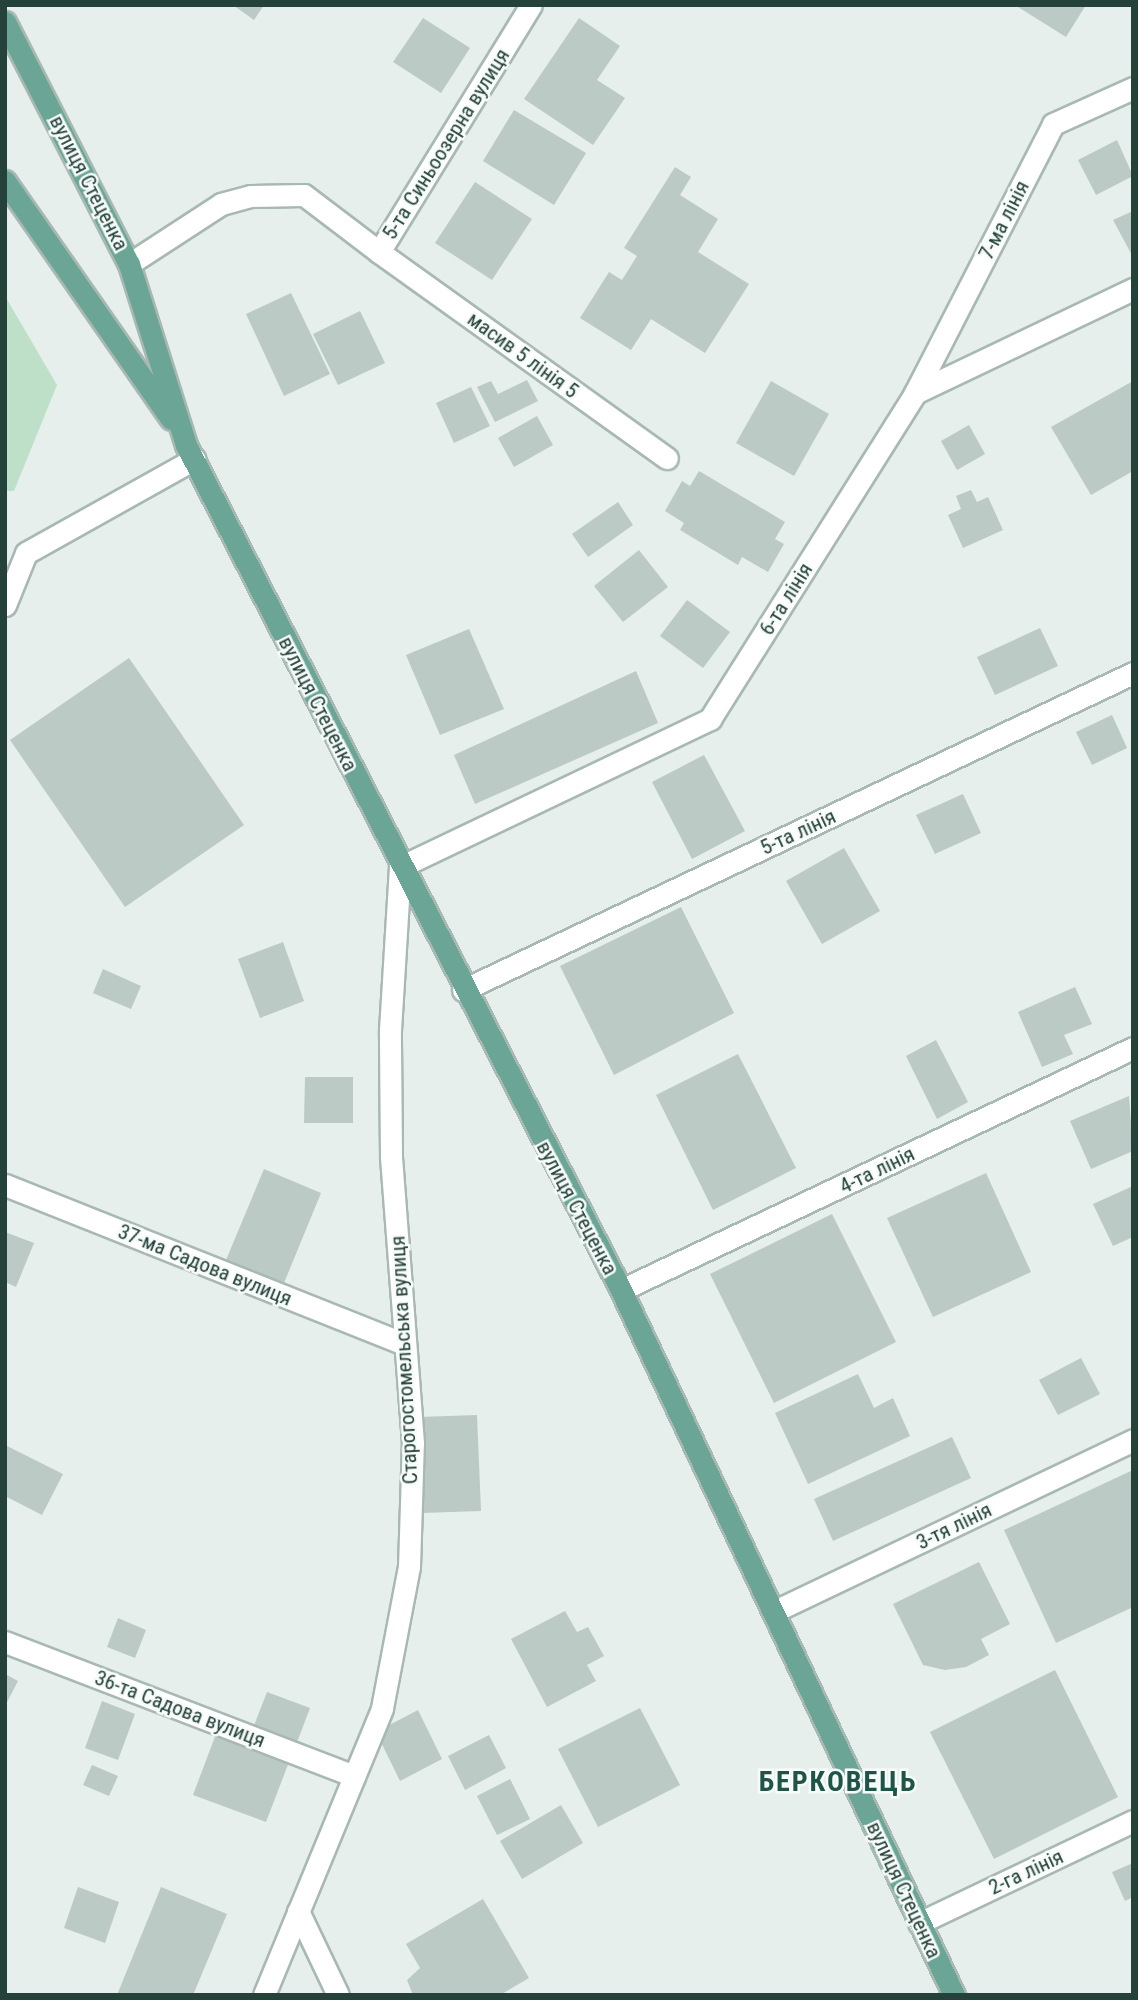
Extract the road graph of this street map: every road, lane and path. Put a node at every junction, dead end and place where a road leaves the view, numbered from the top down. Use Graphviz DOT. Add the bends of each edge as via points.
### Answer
graph roads {
  1 [pos="531,5"];
  2 [pos="5,22"];
  3 [pos="1133,88"];
  4 [pos="5,181"];
  5 [pos="379,252"];
  6 [pos="129,264"];
  7 [pos="1133,289"];
  8 [pos="915,393"];
  9 [pos="181,431"];
  10 [pos="667,458"];
  11 [pos="194,459"];
  12 [pos="5,605"];
  13 [pos="1133,673"];
  14 [pos="400,867"];
  15 [pos="463,990"];
  16 [pos="1133,1048"];
  17 [pos="5,1185"];
  18 [pos="621,1290"];
  19 [pos="405,1344"];
  20 [pos="1133,1440"];
  21 [pos="775,1612"];
  22 [pos="5,1642"];
  23 [pos="354,1776"];
  24 [pos="1133,1821"];
  25 [pos="298,1910"];
  26 [pos="919,1923"];
  27 [pos="264,1995"];
  28 [pos="338,1995"];
  29 [pos="954,1995"];
  1 -- 5 [label="street, 5-та Синьоозерна вулиця"];
  2 -- 6 [label="main road, вулиця Стеценка"];
  3 -- 8 [label="street, 7-ма лінія" via="1053,124"];
  4 -- 9 [label="main road, вулиця Стеценка"];
  5 -- 6 [label="street, 5-та Синьоозерна вулиця" via="304,195 251,196 221,204"];
  5 -- 10 [label="street, масив 5 лінія 5"];
  6 -- 9 [label="main road, вулиця Стеценка"];
  7 -- 8 [label="street"];
  8 -- 14 [label="street, 6-та лінія" via="710,719"];
  9 -- 11 [label="main road, вулиця Стеценка"];
  11 -- 12 [label="street" via="26,553"];
  11 -- 14 [label="main road, вулиця Стеценка"];
  13 -- 15 [label="street, 5-та лінія"];
  14 -- 15 [label="main road, вулиця Стеценка"];
  14 -- 19 [label="street, Старогостомельська вулиця" via="390,1030 391,1156"];
  15 -- 18 [label="main road, вулиця Стеценка"];
  16 -- 18 [label="street, 4-та лінія"];
  17 -- 19 [label="street, 37-ма Садова вулиця"];
  18 -- 21 [label="main road, вулиця Стеценка"];
  19 -- 23 [label="street, Старогостомельська вулиця" via="413,1443 409,1567 382,1709"];
  20 -- 21 [label="street, 3-тя лінія"];
  21 -- 26 [label="main road, вулиця Стеценка"];
  22 -- 23 [label="street, 36-та Садова вулиця"];
  23 -- 25 [label="street, Старогостомельська вулиця"];
  24 -- 26 [label="street, 2-га лінія"];
  25 -- 27 [label="street, Старогостомельська вулиця"];
  25 -- 28 [label="street"];
  26 -- 29 [label="main road, вулиця Стеценка"];
}
